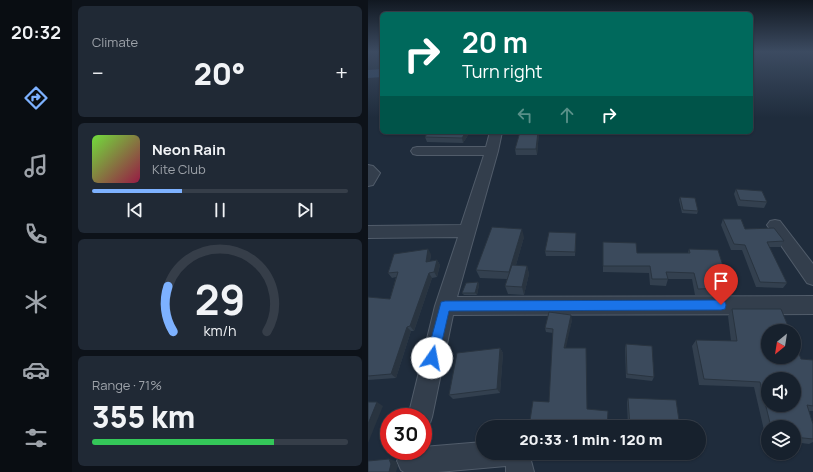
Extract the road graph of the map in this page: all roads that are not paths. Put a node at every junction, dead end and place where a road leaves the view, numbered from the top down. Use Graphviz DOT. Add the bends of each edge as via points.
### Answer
graph roads {
  1 [pos="496,134"];
  2 [pos="417,151"];
  3 [pos="492,151"];
  4 [pos="368,169"];
  5 [pos="368,182"];
  6 [pos="775,225"];
  7 [pos="467,231"];
  8 [pos="368,232"];
  9 [pos="813,278"];
  10 [pos="813,305"];
  11 [pos="445,306"];
  12 [pos="422,408"];
  13 [pos="476,456"];
  14 [pos="518,460"];
  15 [pos="410,461"];
  16 [pos="520,472"];
  1 -- 3 [label="street"];
  2 -- 3 [label="street"];
  3 -- 7 [label="street"];
  4 -- 5 [label="street" via="374,173"];
  6 -- 9 [label="street"];
  7 -- 8 [label="street"];
  7 -- 11 [label="street"];
  10 -- 11 [label="street"];
  11 -- 12 [label="street"];
  13 -- 15 [label="street"];
  14 -- 16 [label="street"];
}
